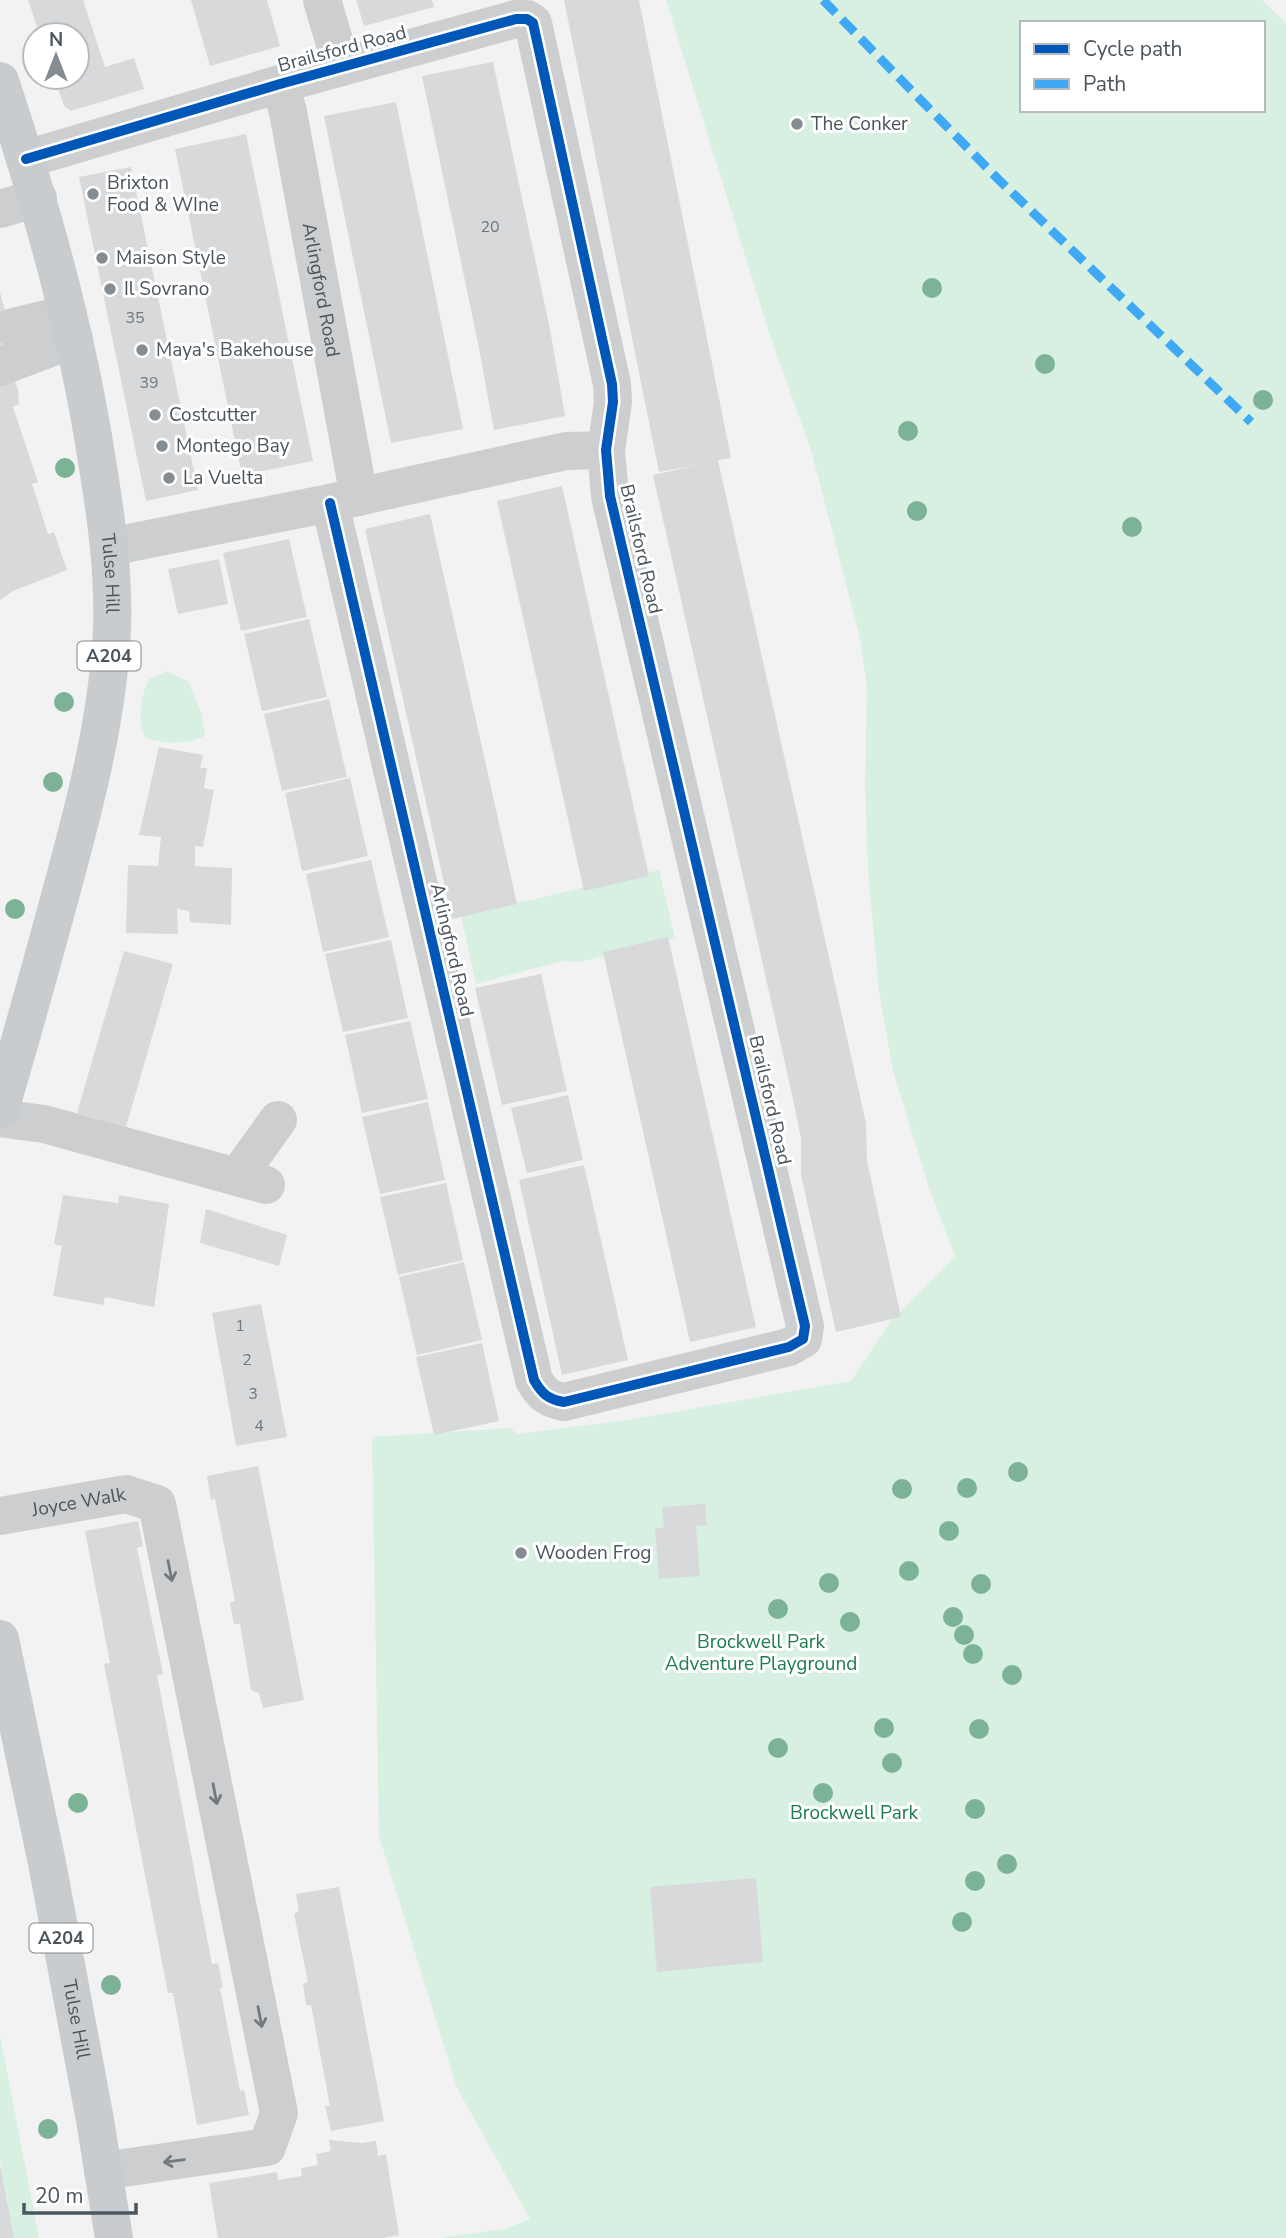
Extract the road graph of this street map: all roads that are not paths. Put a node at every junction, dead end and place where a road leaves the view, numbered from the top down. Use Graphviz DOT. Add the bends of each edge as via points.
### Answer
graph roads {
  1 [pos="322,0"];
  2 [pos="342,67"];
  3 [pos="0,81"];
  4 [pos="280,84"];
  5 [pos="26,159"];
  6 [pos="38,198"];
  7 [pos="0,209"];
  8 [pos="13,327"];
  9 [pos="71,327"];
  10 [pos="0,367"];
  11 [pos="606,450"];
  12 [pos="344,500"];
  13 [pos="109,547"];
  14 [pos="0,1109"];
  15 [pos="0,1118"];
  16 [pos="278,1120"];
  17 [pos="551,1400"];
  18 [pos="0,1516"];
  19 [pos="0,1639"];
  20 [pos="103,2171"];
  21 [pos="114,2238"];
  1 -- 2 [label="street"];
  2 -- 4 [label="street, Brailsford Road"];
  2 -- 11 [label="street, Brailsford Road" via="516,19 533,23 612,384"];
  3 -- 5 [label="main road, Tulse Hill / A204"];
  4 -- 5 [label="street, Brailsford Road"];
  4 -- 12 [label="street, Arlingford Road" via="291,126"];
  5 -- 6 [label="main road, Tulse Hill / A204"];
  6 -- 7 [label="street"];
  6 -- 9 [label="main road, Tulse Hill / A204"];
  8 -- 9 [label="street"];
  9 -- 10 [label="street"];
  9 -- 13 [label="main road, Tulse Hill / A204" via="91,419"];
  11 -- 12 [label="street" via="566,451"];
  11 -- 17 [label="street, Brailsford Road" via="610,496 805,1326 803,1339 789,1347 584,1398"];
  12 -- 13 [label="street"];
  12 -- 17 [label="street, Arlingford Road" via="534,1380"];
  13 -- 14 [label="main road, Tulse Hill / A204" via="112,631 104,708 89,785"];
  15 -- 16 [label="street" via="44,1124 251,1181"];
  18 -- 20 [label="street, Joyce Walk, one-way" via="126,1494 157,1504 279,2113 267,2147"];
  19 -- 20 [label="main road, Tulse Hill / A204" via="47,1863"];
  20 -- 21 [label="main road, Tulse Hill / A204"];
}
